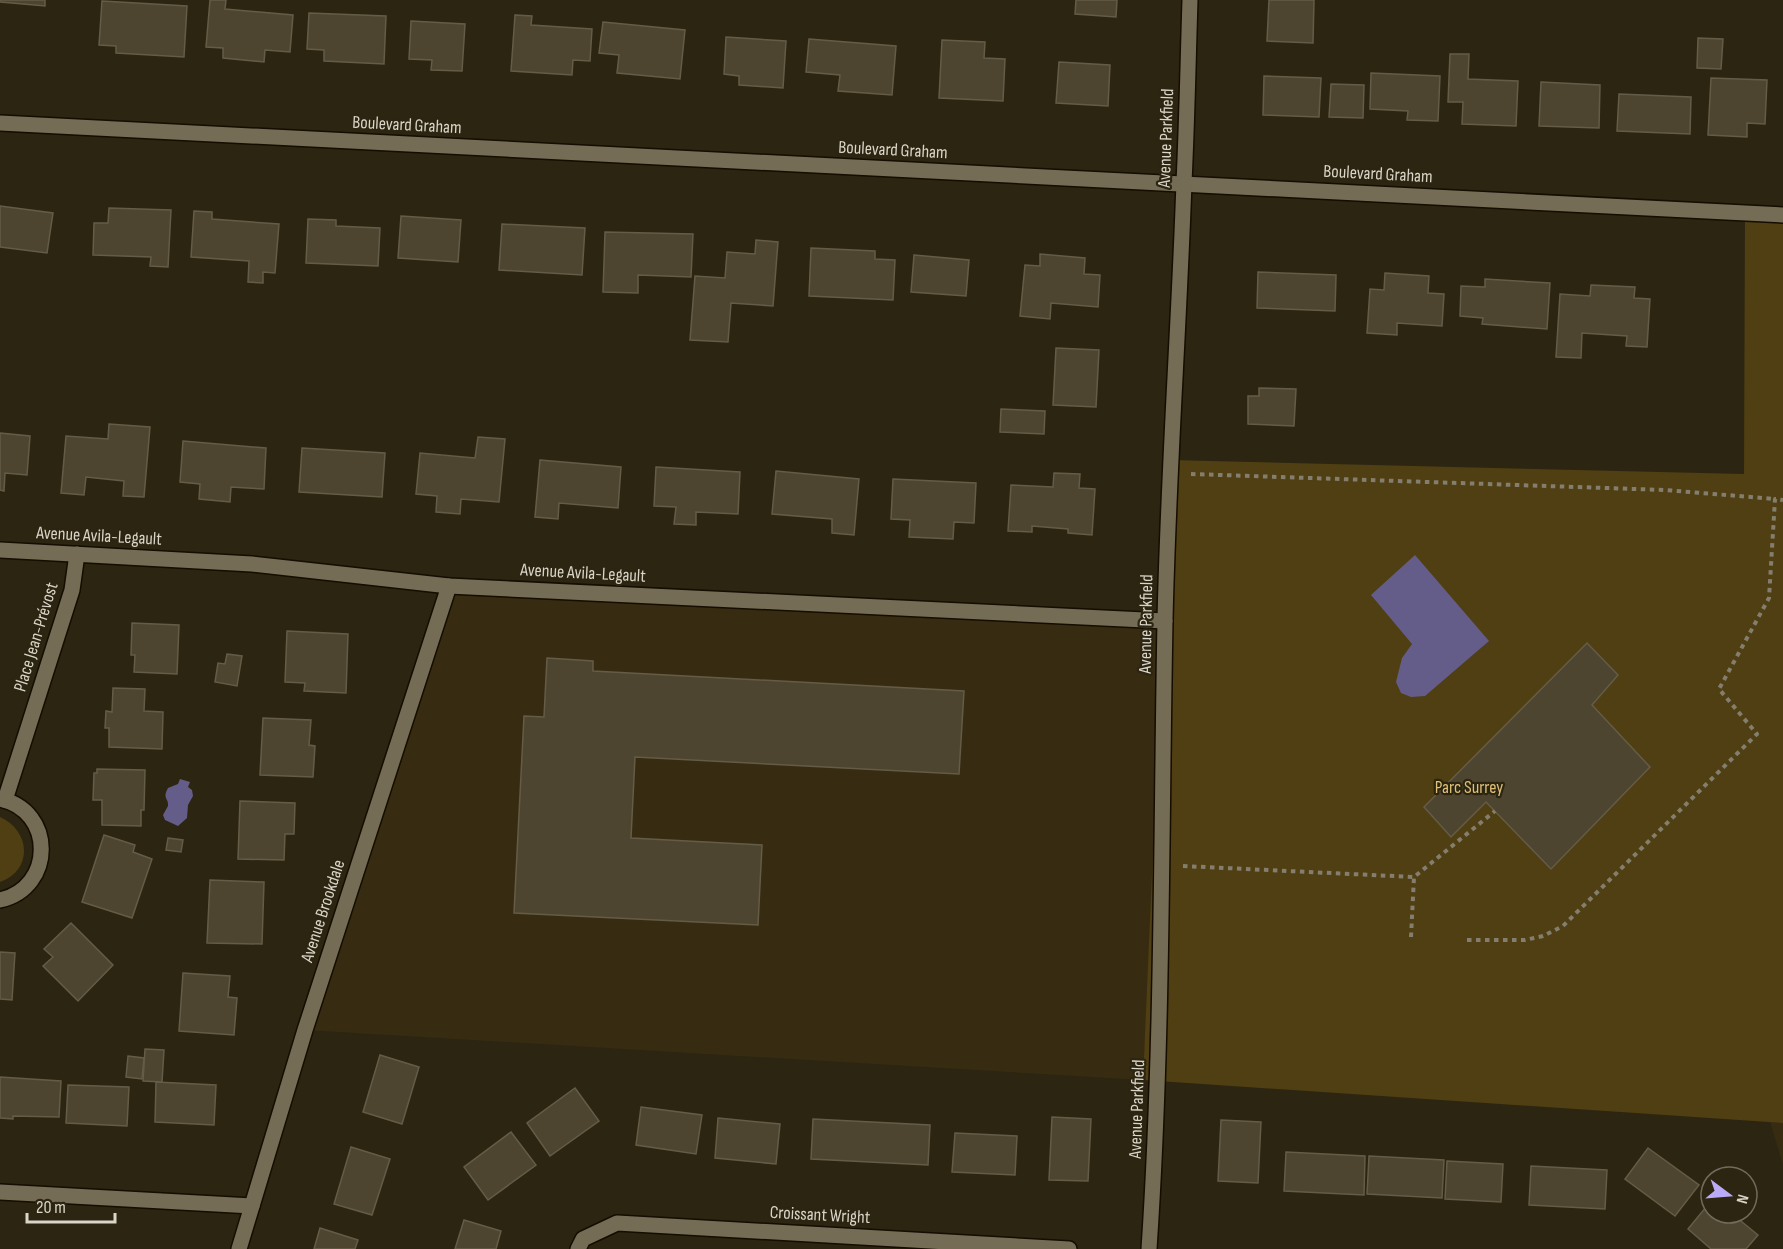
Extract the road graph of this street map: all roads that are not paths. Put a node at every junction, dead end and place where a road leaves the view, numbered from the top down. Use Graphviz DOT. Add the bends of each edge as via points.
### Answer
graph roads {
  1 [pos="1190,0"];
  2 [pos="0,123"];
  3 [pos="1184,184"];
  4 [pos="1783,215"];
  5 [pos="0,550"];
  6 [pos="77,554"];
  7 [pos="449,586"];
  8 [pos="1165,621"];
  9 [pos="3,799"];
  10 [pos="0,900"];
  11 [pos="0,1192"];
  12 [pos="252,1206"];
  13 [pos="239,1249"];
  14 [pos="578,1249"];
  15 [pos="1069,1249"];
  16 [pos="1149,1249"];
  1 -- 3 [label="street, Avenue Parkfield"];
  2 -- 3 [label="street, Boulevard Graham"];
  3 -- 4 [label="street, Boulevard Graham"];
  3 -- 8 [label="street, Avenue Parkfield"];
  5 -- 6 [label="street, Avenue Avila-Legault"];
  6 -- 7 [label="street, Avenue Avila-Legault" via="252,564"];
  6 -- 9 [label="street, Place Jean-Prévost" via="72,590"];
  7 -- 8 [label="street, Avenue Avila-Legault"];
  7 -- 12 [label="street, Avenue Brookdale"];
  8 -- 16 [label="street, Avenue Parkfield" via="1160,1032"];
  9 -- 10 [label="street, Place Jean-Prévost" via="23,809 36,825 42,854 31,881 16,894"];
  11 -- 12 [label="street"];
  12 -- 13 [label="street, Avenue Brookdale"];
  14 -- 15 [label="street, Croissant Wright" via="583,1239 617,1223"];
}
